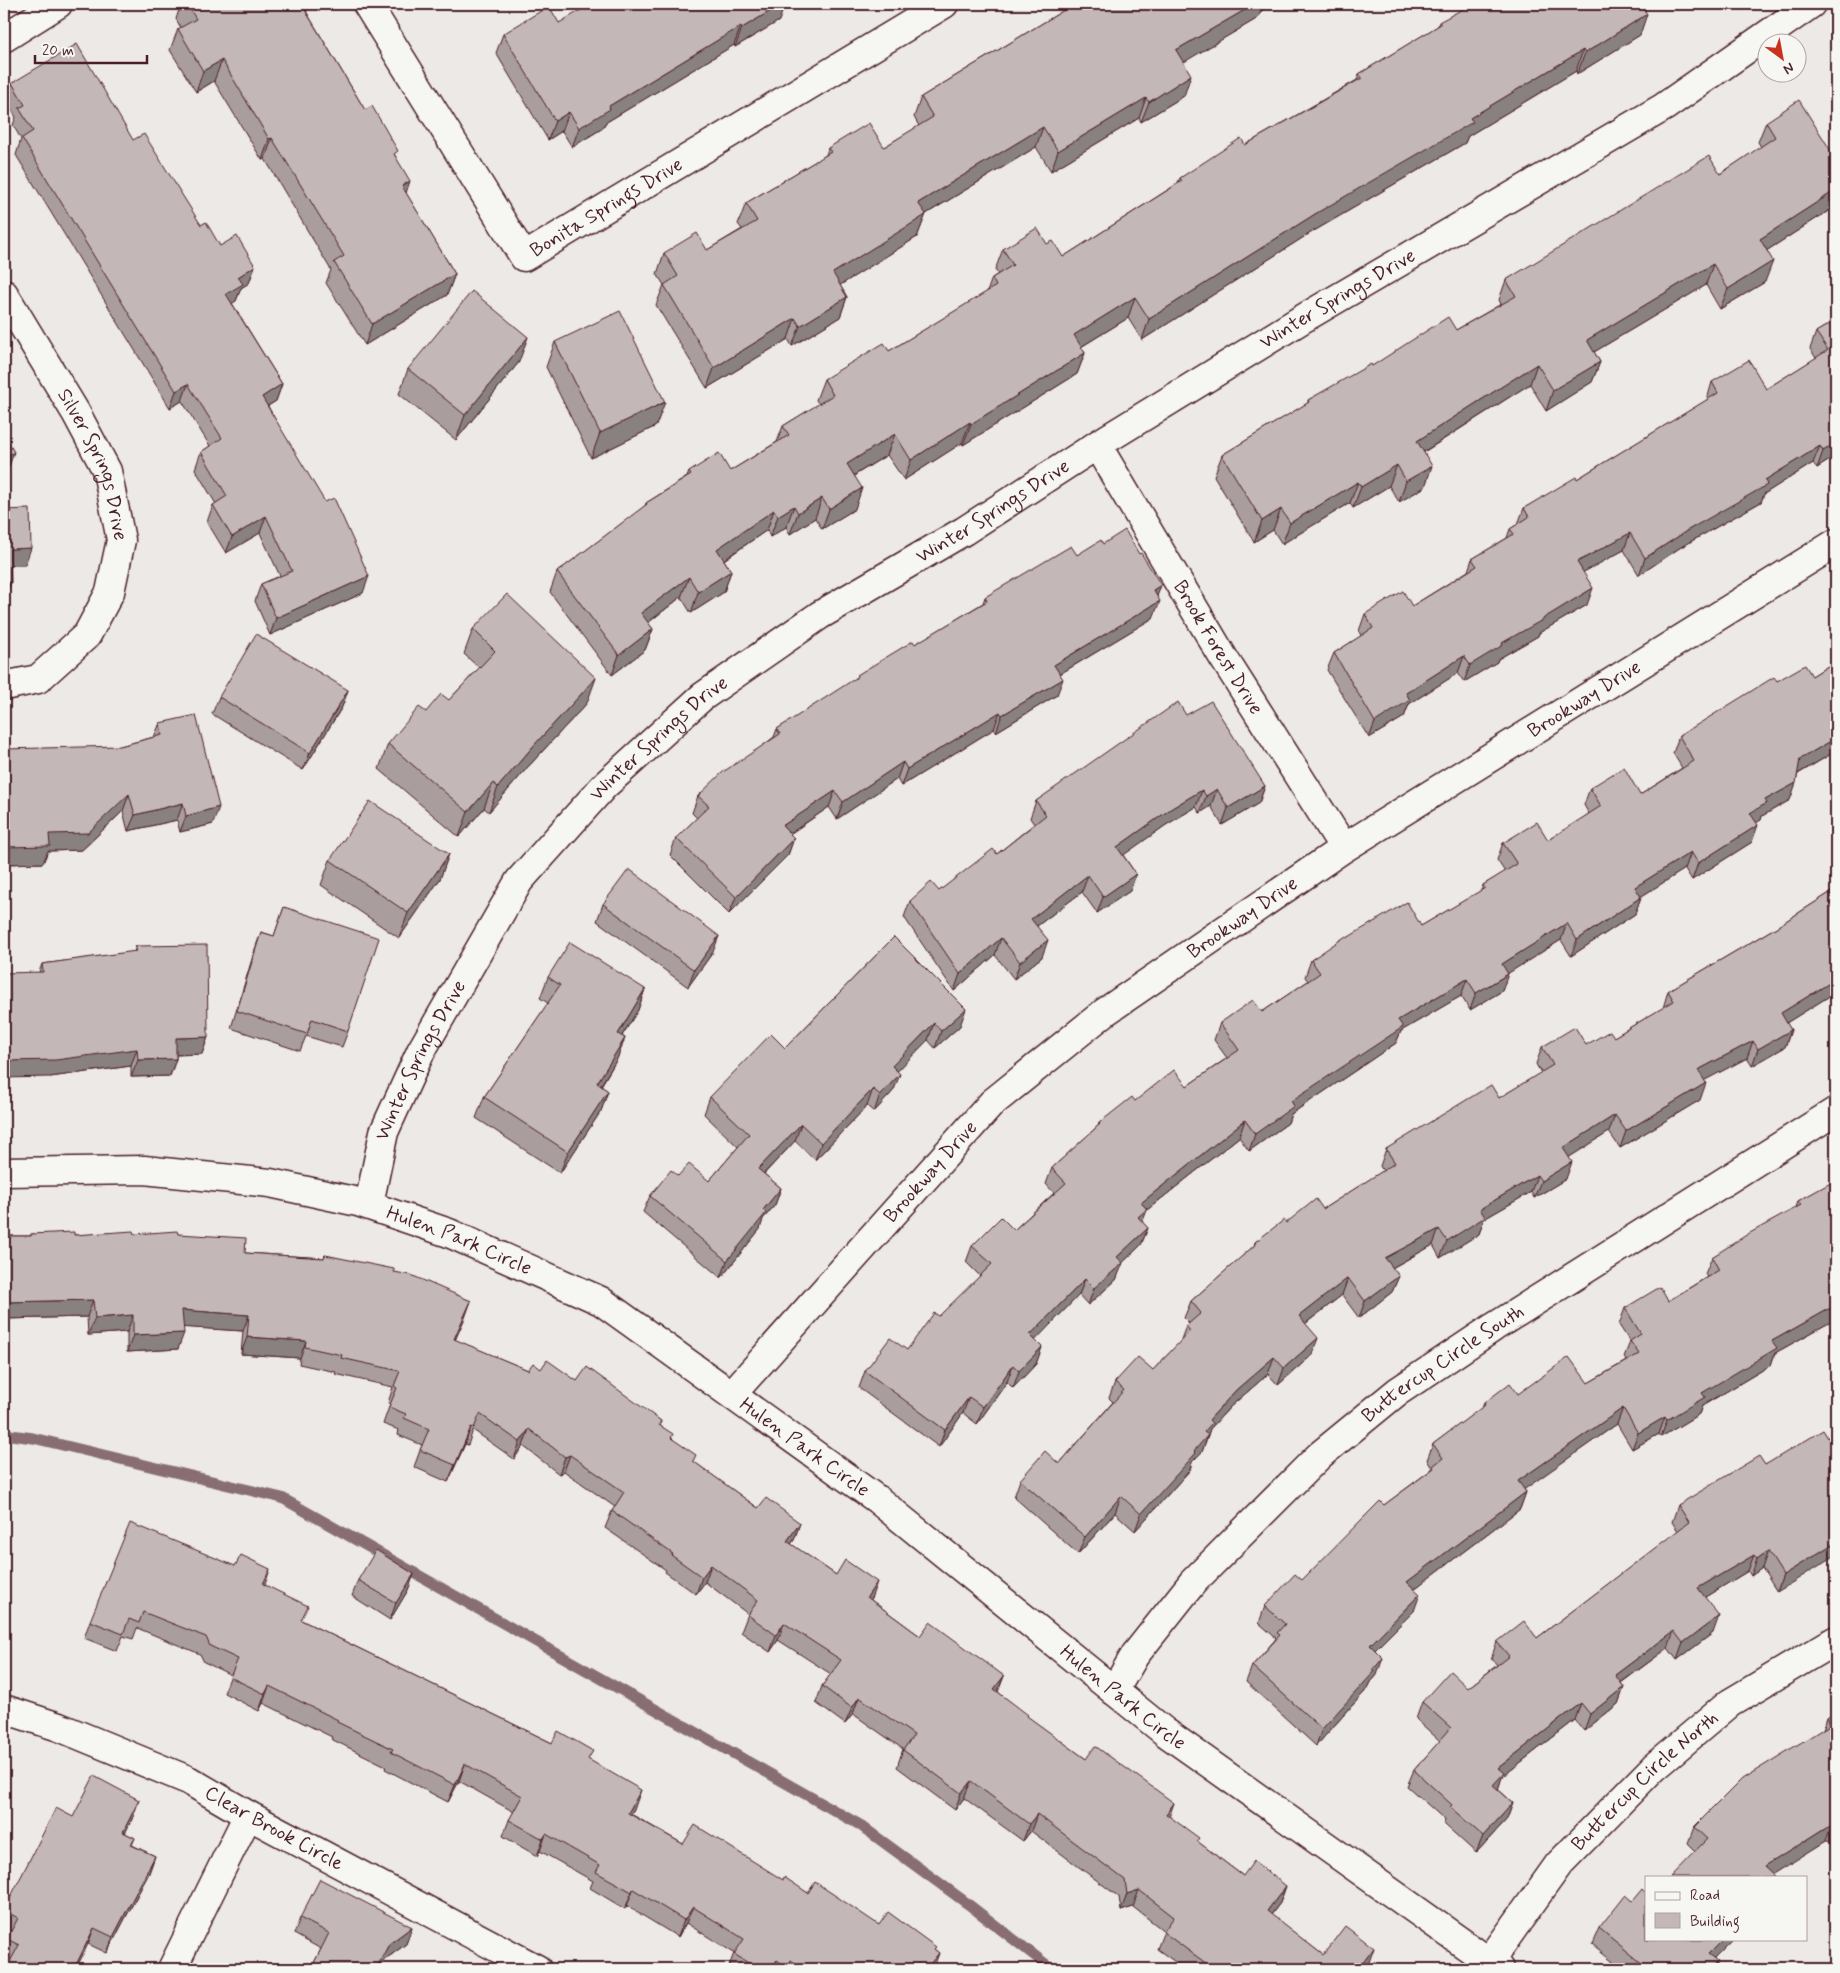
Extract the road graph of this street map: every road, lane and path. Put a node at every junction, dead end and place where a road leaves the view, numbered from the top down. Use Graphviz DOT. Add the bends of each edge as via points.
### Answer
graph roads {
  1 [pos="58,4"];
  2 [pos="367,4"];
  3 [pos="944,4"];
  4 [pos="1811,4"];
  5 [pos="4,38"];
  6 [pos="4,294"];
  7 [pos="1097,445"];
  8 [pos="1836,543"];
  9 [pos="4,686"];
  10 [pos="1344,848"];
  11 [pos="1836,1111"];
  12 [pos="4,1172"];
  13 [pos="369,1204"];
  14 [pos="732,1394"];
  15 [pos="1836,1640"];
  16 [pos="1114,1691"];
  17 [pos="4,1709"];
  18 [pos="248,1815"];
  19 [pos="1494,1966"];
  20 [pos="172,1969"];
  21 [pos="537,1969"];
  1 -- 5 [label="street"];
  2 -- 3 [label="street, Bonita Springs Drive" via="524,257"];
  4 -- 7 [label="street, Winter Springs Drive" via="1664,107 1304,318"];
  6 -- 9 [label="street, Silver Springs Drive" via="107,471 122,540 110,592 86,635 38,679"];
  7 -- 10 [label="street, Brook Forest Drive" via="1222,657"];
  7 -- 13 [label="street, Winter Springs Drive" via="964,531 820,615 702,697 604,786 519,881 444,1010 421,1051 384,1132"];
  8 -- 10 [label="street, Brookway Drive"];
  10 -- 14 [label="street, Brookway Drive" via="1105,1012 992,1102"];
  11 -- 16 [label="street, Buttercup Circle South" via="1397,1392 1320,1456 1193,1582 1135,1655"];
  12 -- 13 [label="street, Hulen Park Circle" via="144,1170 270,1183"];
  13 -- 14 [label="street, Hulen Park Circle" via="449,1233 601,1301"];
  14 -- 16 [label="street, Hulen Park Circle" via="878,1500"];
  15 -- 19 [label="street, Buttercup Circle North" via="1730,1703 1654,1766 1560,1864"];
  16 -- 19 [label="street, Hulen Park Circle" via="1165,1732"];
  17 -- 18 [label="street, Clear Brook Circle" via="59,1727 188,1780"];
  18 -- 20 [label="street"];
  18 -- 21 [label="street, Clear Brook Circle"];
}
